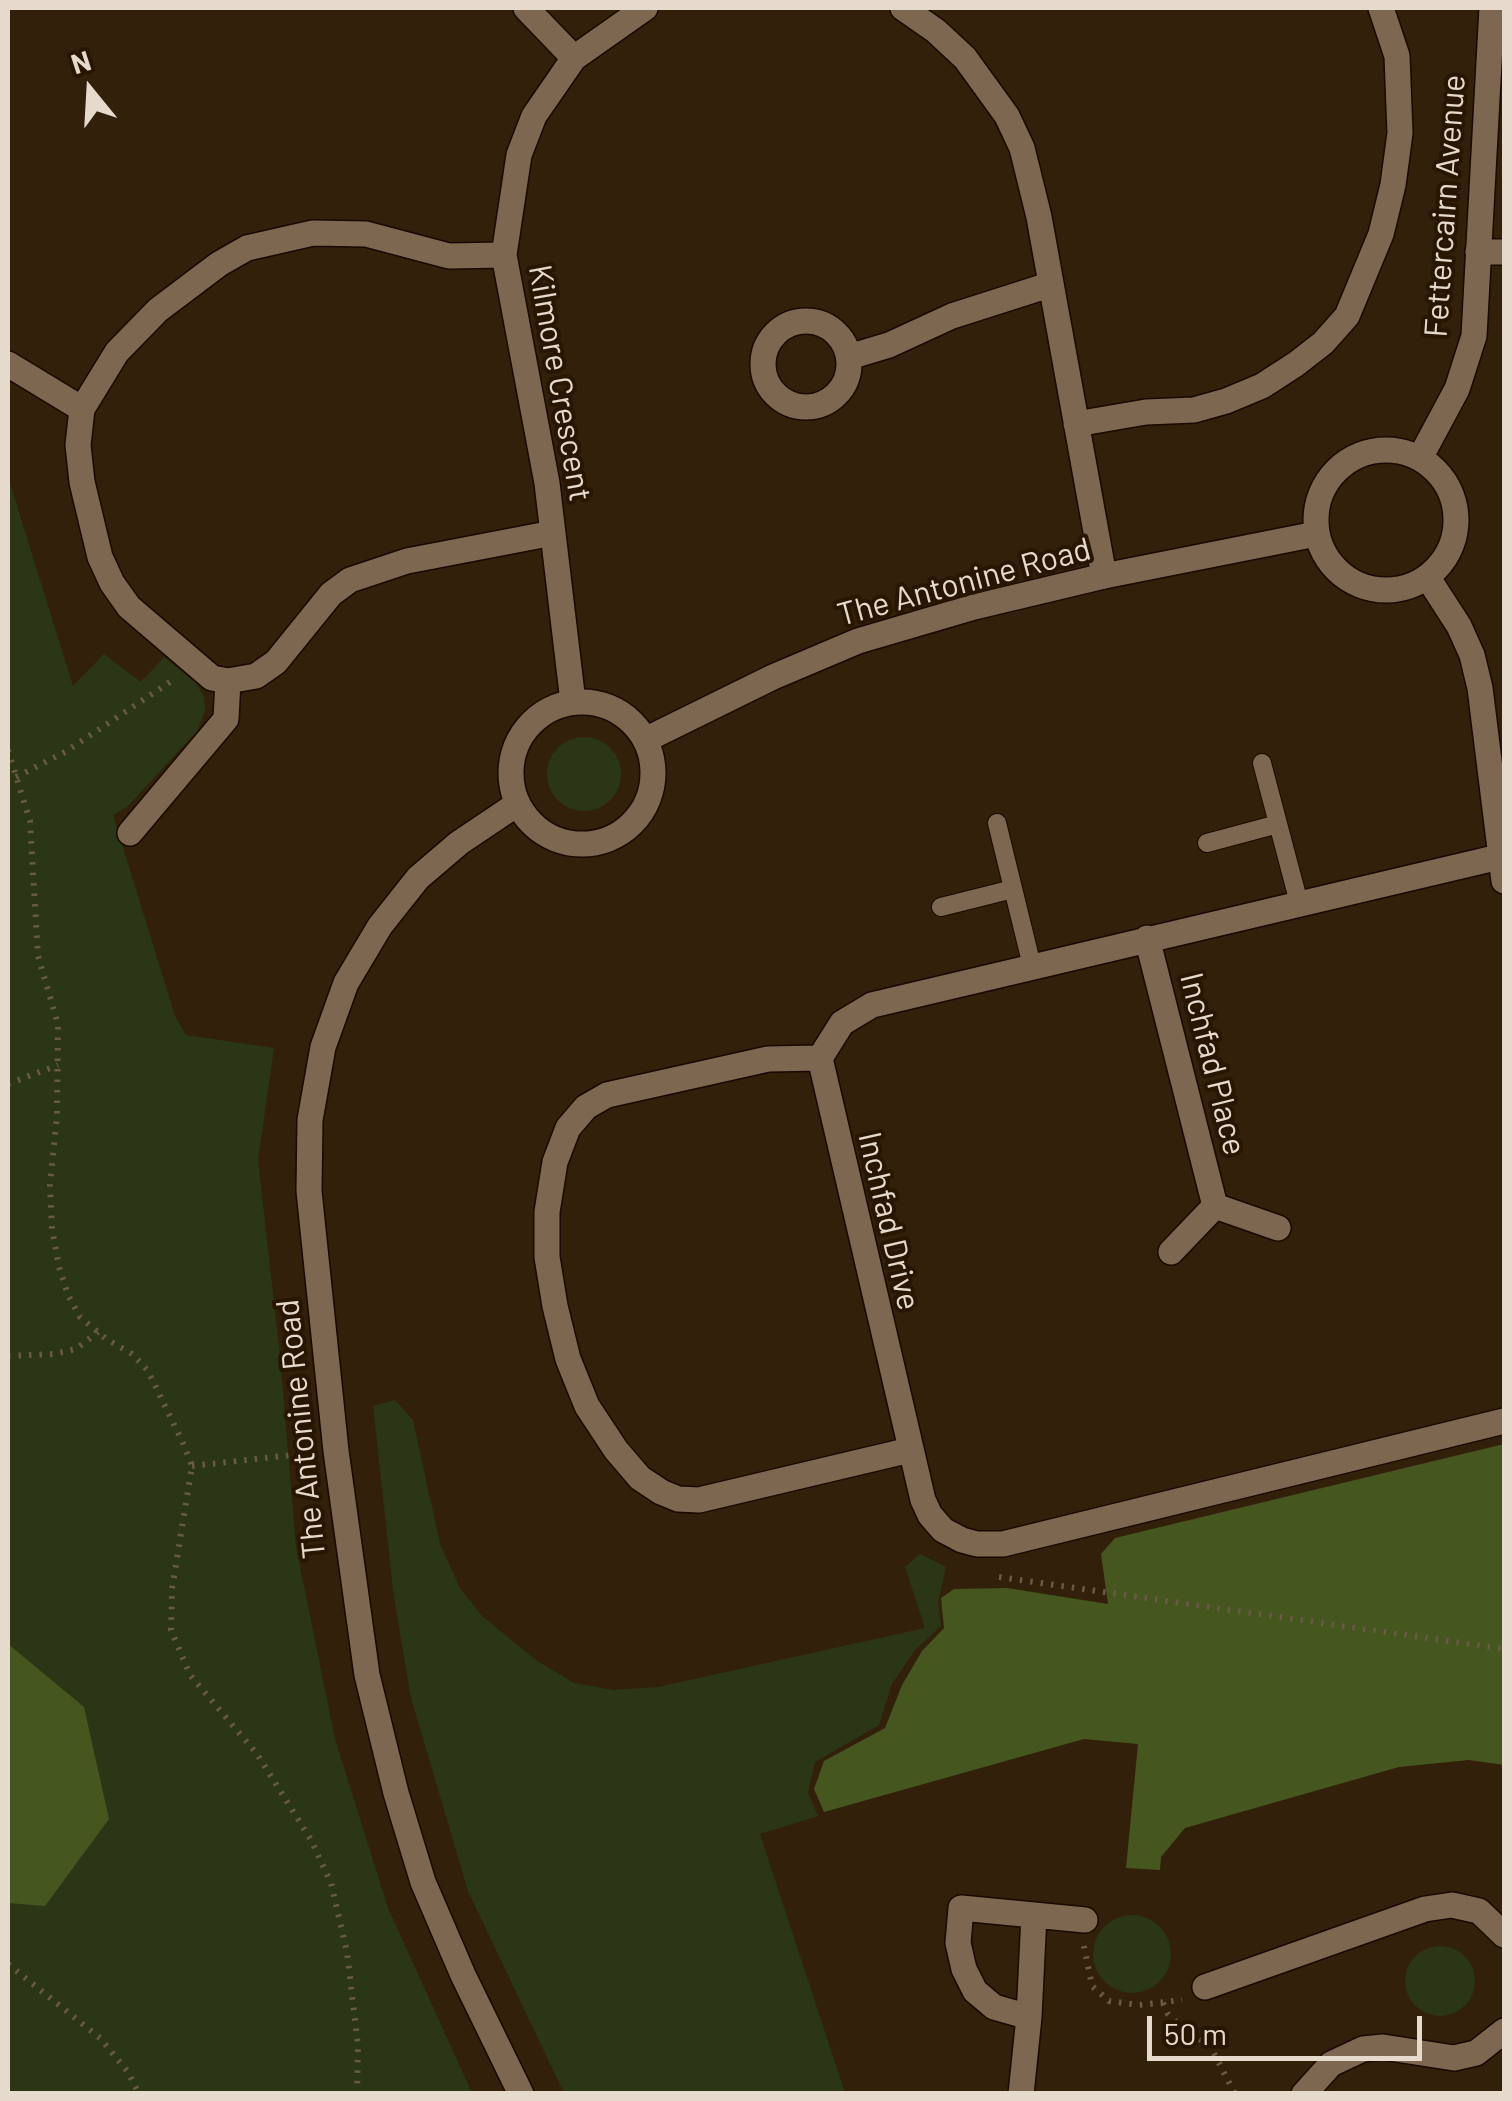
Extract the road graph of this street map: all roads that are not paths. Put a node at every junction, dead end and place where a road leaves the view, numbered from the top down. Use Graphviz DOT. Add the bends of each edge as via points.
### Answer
graph roads {
  1 [pos="526,8"];
  2 [pos="645,8"];
  3 [pos="902,8"];
  4 [pos="1382,8"];
  5 [pos="1492,8"];
  6 [pos="574,58"];
  7 [pos="1491,252"];
  8 [pos="504,255"];
  9 [pos="1050,285"];
  10 [pos="849,357"];
  11 [pos="8,364"];
  12 [pos="82,409"];
  13 [pos="1076,424"];
  14 [pos="1420,458"];
  15 [pos="553,533"];
  16 [pos="1316,534"];
  17 [pos="1104,576"];
  18 [pos="1428,578"];
  19 [pos="228,681"];
  20 [pos="573,702"];
  21 [pos="645,740"];
  22 [pos="1262,763"];
  23 [pos="518,804"];
  24 [pos="996,823"];
  25 [pos="1278,824"];
  26 [pos="130,833"];
  27 [pos="1207,843"];
  28 [pos="1502,869"];
  29 [pos="1013,889"];
  30 [pos="1299,903"];
  31 [pos="941,907"];
  32 [pos="1147,938"];
  33 [pos="1032,966"];
  34 [pos="820,1058"];
  35 [pos="1215,1206"];
  36 [pos="1278,1228"];
  37 [pos="1171,1252"];
  38 [pos="1504,1421"];
  39 [pos="910,1450"];
  40 [pos="1034,1915"];
  41 [pos="1085,1920"];
  42 [pos="1504,1935"];
  43 [pos="1205,1987"];
  44 [pos="1030,2017"];
  45 [pos="1504,2031"];
  46 [pos="521,2094"];
  47 [pos="1021,2094"];
  48 [pos="1304,2094"];
  1 -- 6 [label="street"];
  2 -- 6 [label="street, Kilmore Crescent"];
  3 -- 9 [label="street" via="966,58 1007,116 1032,180"];
  4 -- 13 [label="street" via="1397,56 1400,133 1380,234 1347,316 1296,364 1226,401"];
  5 -- 7 [label="street, Fettercairn Avenue"];
  6 -- 8 [label="street, Kilmore Crescent" via="534,116 519,155"];
  7 -- 14 [label="street, Fettercairn Avenue" via="1457,389"];
  8 -- 12 [label="street" via="449,256 366,234 313,233 246,248 138,328"];
  8 -- 15 [label="street, Kilmore Crescent"];
  9 -- 10 [label="street"];
  9 -- 13 [label="street"];
  11 -- 12 [label="street"];
  12 -- 19 [label="street" via="80,464 90,524 112,584 195,665"];
  13 -- 17 [label="street"];
  14 -- 16 [label="street" via="1376,450 1345,464 1322,489"];
  14 -- 18 [label="street" via="1439,473 1457,516 1454,539"];
  15 -- 19 [label="street" via="407,561 350,580 276,662 256,676"];
  15 -- 20 [label="street, Kilmore Crescent"];
  16 -- 17 [label="street, The Antonine Road"];
  16 -- 18 [label="street" via="1340,574 1360,586 1384,591"];
  17 -- 21 [label="street, The Antonine Road" via="858,642"];
  18 -- 28 [label="street" via="1472,655"];
  19 -- 26 [label="street" via="226,719"];
  20 -- 21 [label="street" via="622,714"];
  20 -- 23 [label="street" via="551,708 519,739 511,782"];
  21 -- 23 [label="street" via="651,789 624,830 577,844 552,838"];
  22 -- 25 [label="lane"];
  23 -- 46 [label="street, The Antonine Road" via="418,878 346,983 322,1048 310,1120 309,1190 366,1675 423,1882"];
  24 -- 29 [label="lane"];
  25 -- 27 [label="lane"];
  25 -- 30 [label="lane"];
  28 -- 30 [label="street"];
  29 -- 31 [label="lane"];
  29 -- 33 [label="lane"];
  30 -- 32 [label="street"];
  32 -- 33 [label="street"];
  32 -- 35 [label="street, Inchfad Place"];
  33 -- 34 [label="street" via="872,1005 842,1023"];
  34 -- 39 [label="street, Inchfad Drive"];
  34 -- 39 [label="street" via="768,1059 607,1095 586,1107 568,1128 555,1162 547,1212 555,1306 587,1406 640,1478 661,1492 700,1500"];
  35 -- 36 [label="street, Inchfad Place"];
  35 -- 37 [label="street, Inchfad Place"];
  38 -- 39 [label="street, Inchfad Drive" via="1003,1544 978,1544 943,1530 930,1515"];
  40 -- 41 [label="street"];
  40 -- 44 [label="street"];
  40 -- 44 [label="street" via="961,1908 958,1943 975,1990 994,2007"];
  42 -- 43 [label="street" via="1478,1911 1452,1905 1424,1909"];
  44 -- 47 [label="street"];
  45 -- 48 [label="street" via="1476,2053 1454,2058 1362,2049 1331,2064"];
}
